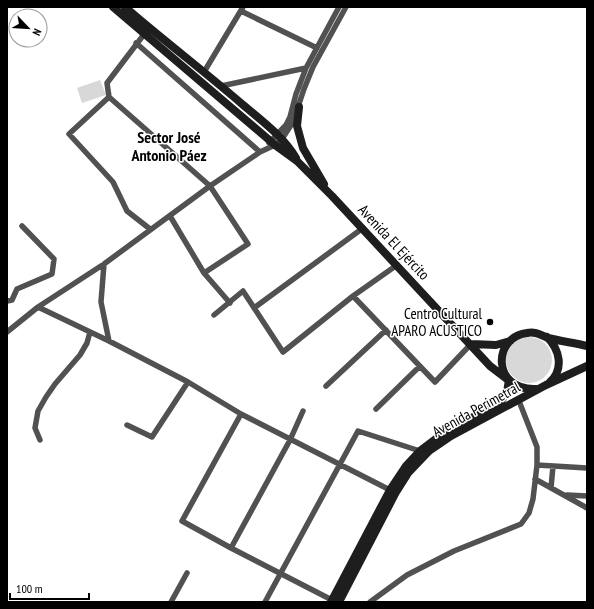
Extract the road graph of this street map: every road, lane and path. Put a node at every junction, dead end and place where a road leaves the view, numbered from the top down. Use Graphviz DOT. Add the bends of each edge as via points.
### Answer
graph roads {
  1 [pos="113,7"];
  2 [pos="125,7"];
  3 [pos="339,7"];
  4 [pos="346,7"];
  5 [pos="242,9"];
  6 [pos="145,33"];
  7 [pos="136,43"];
  8 [pos="317,48"];
  9 [pos="306,68"];
  10 [pos="204,72"];
  11 [pos="221,86"];
  12 [pos="109,97"];
  13 [pos="299,107"];
  14 [pos="280,137"];
  15 [pos="273,143"];
  16 [pos="260,152"];
  17 [pos="297,161"];
  18 [pos="210,186"];
  19 [pos="332,196"];
  20 [pos="170,216"];
  21 [pos="22,226"];
  22 [pos="363,228"];
  23 [pos="150,229"];
  24 [pos="104,264"];
  25 [pos="397,265"];
  26 [pos="204,273"];
  27 [pos="352,296"];
  28 [pos="7,301"];
  29 [pos="230,303"];
  30 [pos="38,307"];
  31 [pos="254,308"];
  32 [pos="214,315"];
  33 [pos="9,328"];
  34 [pos="386,330"];
  35 [pos="90,332"];
  36 [pos="547,337"];
  37 [pos="109,341"];
  38 [pos="510,341"];
  39 [pos="471,344"];
  40 [pos="587,346"];
  41 [pos="419,366"];
  42 [pos="587,366"];
  43 [pos="508,380"];
  44 [pos="188,382"];
  45 [pos="326,386"];
  46 [pos="546,386"];
  47 [pos="519,400"];
  48 [pos="376,409"];
  49 [pos="304,410"];
  50 [pos="241,414"];
  51 [pos="127,426"];
  52 [pos="40,440"];
  53 [pos="290,440"];
  54 [pos="420,450"];
  55 [pos="340,464"];
  56 [pos="537,465"];
  57 [pos="553,466"];
  58 [pos="587,468"];
  59 [pos="535,479"];
  60 [pos="551,488"];
  61 [pos="390,490"];
  62 [pos="564,495"];
  63 [pos="587,496"];
  64 [pos="587,508"];
  65 [pos="231,548"];
  66 [pos="187,573"];
  67 [pos="280,574"];
  68 [pos="334,601"];
  69 [pos="171,602"];
  70 [pos="265,602"];
  71 [pos="370,602"];
  1 -- 6 [label="street, Avenida El Ejército"];
  2 -- 10 [label="street, Avenida El Ejército"];
  3 -- 8 [label="street"];
  4 -- 13 [label="street" via="313,67"];
  5 -- 8 [label="street"];
  5 -- 10 [label="street"];
  6 -- 7 [label="street"];
  6 -- 15 [label="street, Avenida El Ejército"];
  7 -- 12 [label="street" via="107,83"];
  7 -- 16 [label="street"];
  8 -- 9 [label="street"];
  9 -- 11 [label="street"];
  9 -- 14 [label="street" via="290,117"];
  10 -- 11 [label="street, Avenida El Ejército"];
  11 -- 14 [label="street, Avenida El Ejército"];
  12 -- 18 [label="street"];
  12 -- 23 [label="street" via="69,134 113,182 127,210"];
  13 -- 14 [label="street" via="293,122"];
  13 -- 19 [label="street" via="297,126 303,148"];
  14 -- 15 [label="street"];
  14 -- 17 [label="street, Avenida El Ejército"];
  15 -- 16 [label="street"];
  15 -- 17 [label="street, Avenida El Ejército"];
  16 -- 18 [label="street"];
  17 -- 19 [label="street, Avenida El Ejército"];
  18 -- 20 [label="street"];
  18 -- 26 [label="street" via="248,244"];
  19 -- 22 [label="street, Avenida El Ejército"];
  20 -- 23 [label="street"];
  20 -- 26 [label="street"];
  21 -- 28 [label="street" via="54,259 53,271 52,274 17,289 12,300"];
  22 -- 25 [label="street, Avenida El Ejército"];
  22 -- 31 [label="street"];
  23 -- 24 [label="street"];
  24 -- 30 [label="street"];
  24 -- 37 [label="street" via="101,302"];
  25 -- 27 [label="street"];
  25 -- 39 [label="street, Avenida El Ejército"];
  26 -- 29 [label="street"];
  27 -- 31 [label="street" via="283,352"];
  27 -- 34 [label="street"];
  29 -- 31 [label="street" via="243,291"];
  29 -- 32 [label="street"];
  30 -- 33 [label="street"];
  30 -- 35 [label="street"];
  34 -- 41 [label="street"];
  34 -- 45 [label="street"];
  35 -- 37 [label="street"];
  35 -- 52 [label="street" via="84,349 46,396 38,411 35,428"];
  36 -- 38 [label="street" via="528,332"];
  36 -- 40 [label="street"];
  36 -- 46 [label="street" via="558,352 559,362 553,379"];
  37 -- 44 [label="street"];
  38 -- 39 [label="street" via="496,345"];
  38 -- 43 [label="street" via="504,350 502,360"];
  39 -- 41 [label="street" via="435,382"];
  39 -- 43 [label="street, Avenida El Ejército" via="490,366"];
  41 -- 48 [label="street"];
  42 -- 46 [label="street, Avenida Perimetral"];
  43 -- 46 [label="street" via="526,390"];
  43 -- 54 [label="street, Avenida Perimetral" via="507,392 499,404 449,429"];
  44 -- 50 [label="street"];
  44 -- 51 [label="street" via="152,437"];
  46 -- 47 [label="street, Avenida Perimetral"];
  47 -- 56 [label="street" via="536,447"];
  47 -- 68 [label="street, Avenida Perimetral" via="451,436 429,451 408,473"];
  49 -- 53 [label="street"];
  50 -- 53 [label="street"];
  50 -- 65 [label="street" via="182,521"];
  53 -- 55 [label="street"];
  53 -- 65 [label="street"];
  54 -- 55 [label="street" via="358,430"];
  54 -- 61 [label="street, Avenida Perimetral"];
  55 -- 61 [label="street"];
  55 -- 67 [label="street"];
  56 -- 57 [label="street"];
  56 -- 59 [label="street"];
  57 -- 58 [label="street"];
  57 -- 60 [label="street"];
  59 -- 60 [label="street"];
  59 -- 71 [label="street" via="529,513 521,524 407,575"];
  60 -- 62 [label="street"];
  61 -- 68 [label="street, Avenida Perimetral"];
  62 -- 63 [label="street"];
  62 -- 64 [label="street"];
  65 -- 67 [label="street"];
  66 -- 69 [label="street"];
  67 -- 68 [label="street"];
  67 -- 70 [label="street"];
}
